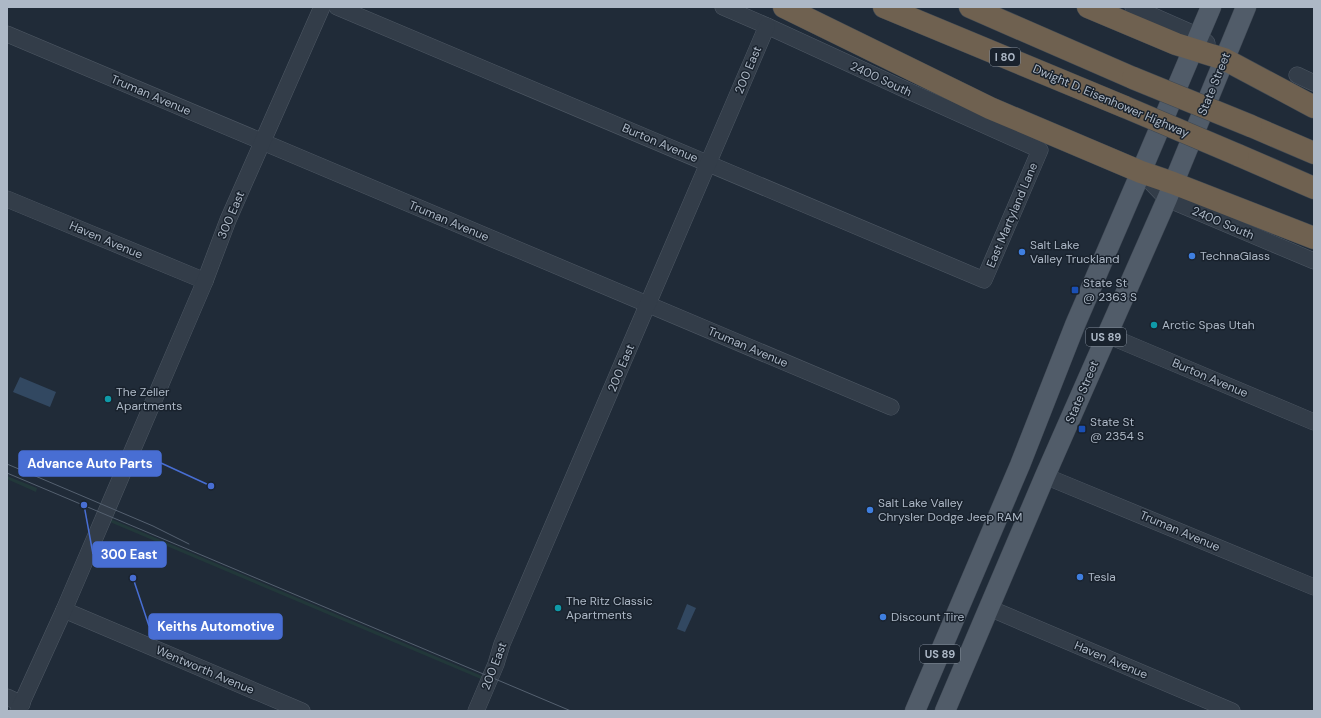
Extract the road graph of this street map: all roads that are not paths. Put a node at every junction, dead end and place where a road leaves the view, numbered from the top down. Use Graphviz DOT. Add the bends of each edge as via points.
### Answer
graph roads {
  1 [pos="322,7"];
  2 [pos="337,7"];
  3 [pos="723,7"];
  4 [pos="784,7"];
  5 [pos="884,7"];
  6 [pos="970,7"];
  7 [pos="1088,7"];
  8 [pos="1133,7"];
  9 [pos="1211,7"];
  10 [pos="1246,7"];
  11 [pos="767,26"];
  12 [pos="7,34"];
  13 [pos="1196,43"];
  14 [pos="1224,60"];
  15 [pos="1297,75"];
  16 [pos="1314,83"];
  17 [pos="1314,107"];
  18 [pos="263,142"];
  19 [pos="1040,150"];
  20 [pos="1314,153"];
  21 [pos="709,163"];
  22 [pos="1141,172"];
  23 [pos="1291,178"];
  24 [pos="1314,188"];
  25 [pos="1170,191"];
  26 [pos="1314,197"];
  27 [pos="7,199"];
  28 [pos="1314,238"];
  29 [pos="1314,261"];
  30 [pos="984,280"];
  31 [pos="205,281"];
  32 [pos="648,305"];
  33 [pos="1107,335"];
  34 [pos="1050,389"];
  35 [pos="891,408"];
  36 [pos="1314,422"];
  37 [pos="1020,464"];
  38 [pos="1045,476"];
  39 [pos="1023,528"];
  40 [pos="1314,587"];
  41 [pos="989,608"];
  42 [pos="64,610"];
  43 [pos="16,704"];
  44 [pos="302,711"];
  45 [pos="476,711"];
  46 [pos="915,711"];
  47 [pos="945,711"];
  48 [pos="1232,711"];
  1 -- 18 [label="street, 300 East"];
  2 -- 21 [label="street, Burton Avenue"];
  3 -- 11 [label="street, 2400 South"];
  4 -- 22 [label="highway" via="990,108"];
  5 -- 23 [label="highway, Dwight D. Eisenhower Highway / I 80, bridge"];
  6 -- 20 [label="highway, I 80, bridge"];
  7 -- 13 [label="highway" via="1176,44"];
  8 -- 13 [label="street"];
  9 -- 13 [label="main road, US 89"];
  10 -- 14 [label="main road, State Street / US 89"];
  11 -- 19 [label="street, 2400 South"];
  11 -- 21 [label="street, 200 East"];
  12 -- 18 [label="street, Truman Avenue"];
  13 -- 14 [label="highway"];
  13 -- 22 [label="main road, US 89"];
  14 -- 17 [label="highway"];
  14 -- 25 [label="main road, State Street / US 89"];
  15 -- 16 [label="street"];
  18 -- 31 [label="street, 300 East" via="228,220"];
  18 -- 32 [label="street, Truman Avenue"];
  19 -- 30 [label="street, East Martyland Lane"];
  21 -- 30 [label="street, Burton Avenue"];
  21 -- 32 [label="street, 200 East"];
  22 -- 25 [label="highway"];
  22 -- 34 [label="main road, US 89" via="1074,325"];
  23 -- 24 [label="highway, Dwight D. Eisenhower Highway / I 80"];
  23 -- 26 [label="highway"];
  25 -- 28 [label="highway"];
  25 -- 29 [label="street, 2400 South"];
  25 -- 33 [label="main road, State Street / US 89"];
  27 -- 31 [label="street, Haven Avenue"];
  31 -- 42 [label="street, 300 East"];
  32 -- 35 [label="street, Truman Avenue"];
  32 -- 45 [label="street, 200 East" via="502,644"];
  33 -- 36 [label="street, Burton Avenue"];
  33 -- 38 [label="main road, State Street / US 89"];
  34 -- 37 [label="main road, US 89"];
  34 -- 38 [label="main road" via="1058,406 1037,459"];
  37 -- 39 [label="main road" via="1028,484 1015,519"];
  37 -- 46 [label="main road, US 89"];
  38 -- 39 [label="main road, State Street / US 89"];
  38 -- 40 [label="street, Truman Avenue"];
  39 -- 41 [label="main road, State Street / US 89"];
  41 -- 47 [label="main road, State Street / US 89"];
  41 -- 48 [label="street, Haven Avenue"];
  42 -- 43 [label="street, 300 East"];
  42 -- 44 [label="street, Wentworth Avenue"];
}
